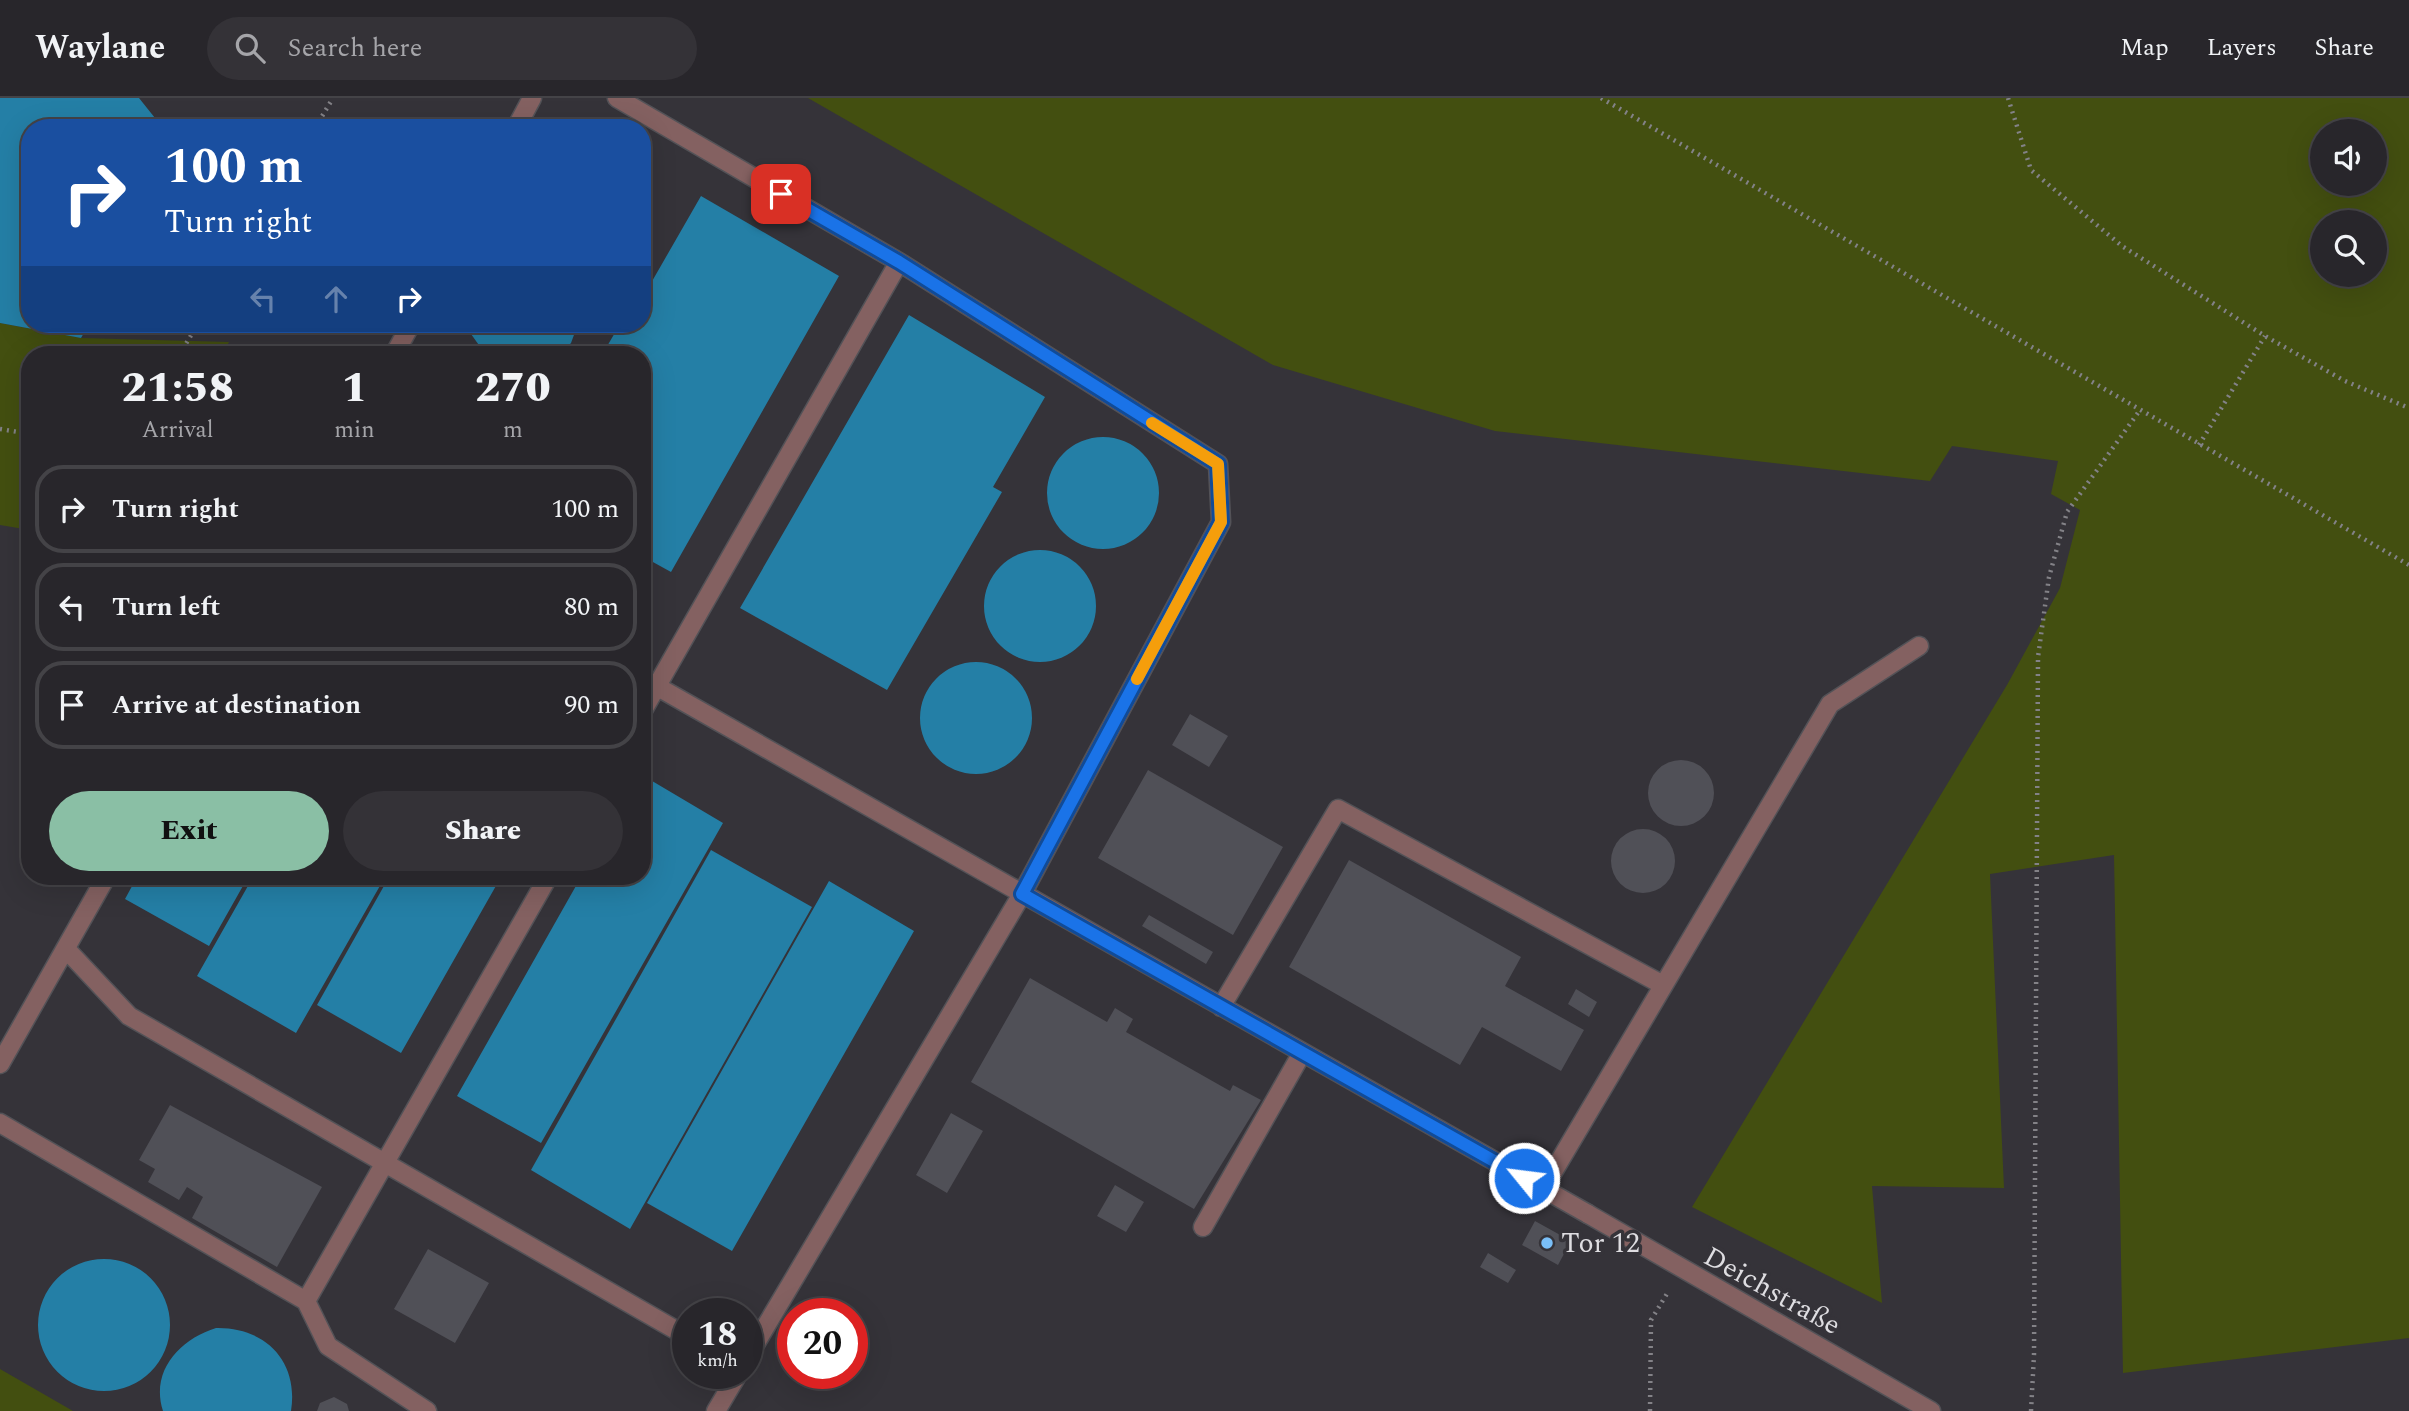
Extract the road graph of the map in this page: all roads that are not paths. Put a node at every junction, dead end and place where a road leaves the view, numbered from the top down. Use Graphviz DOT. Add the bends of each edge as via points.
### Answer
graph roads {
  1 [pos="531,98"];
  2 [pos="617,98"];
  3 [pos="520,119"];
  4 [pos="899,262"];
  5 [pos="1919,646"];
  6 [pos="651,680"];
  7 [pos="651,683"];
  8 [pos="102,885"];
  9 [pos="543,885"];
  10 [pos="1022,894"];
  11 [pos="66,949"];
  12 [pos="1663,985"];
  13 [pos="1221,1007"];
  14 [pos="1302,1053"];
  15 [pos="0,1064"];
  16 [pos="0,1123"];
  17 [pos="385,1162"];
  18 [pos="1543,1189"];
  19 [pos="1203,1227"];
  20 [pos="306,1301"];
  21 [pos="672,1328"];
  22 [pos="763,1331"];
  23 [pos="729,1389"];
  24 [pos="427,1411"];
  25 [pos="716,1411"];
  26 [pos="1931,1411"];
  1 -- 3 [label="street"];
  2 -- 4 [label="street"];
  4 -- 6 [label="street"];
  4 -- 10 [label="street" via="1218,464 1221,522"];
  5 -- 12 [label="street" via="1830,704"];
  7 -- 10 [label="street, Deichstraße"];
  8 -- 11 [label="street"];
  9 -- 17 [label="street"];
  10 -- 13 [label="street, Deichstraße"];
  10 -- 22 [label="street"];
  11 -- 15 [label="street"];
  11 -- 17 [label="street" via="129,1016"];
  12 -- 13 [label="street" via="1338,809"];
  12 -- 18 [label="street"];
  13 -- 14 [label="street, Deichstraße"];
  14 -- 18 [label="street, Deichstraße"];
  14 -- 19 [label="street"];
  16 -- 20 [label="street"];
  17 -- 20 [label="street"];
  17 -- 21 [label="street"];
  18 -- 26 [label="street, Deichstraße"];
  20 -- 24 [label="street" via="328,1346"];
  23 -- 25 [label="street"];
}
